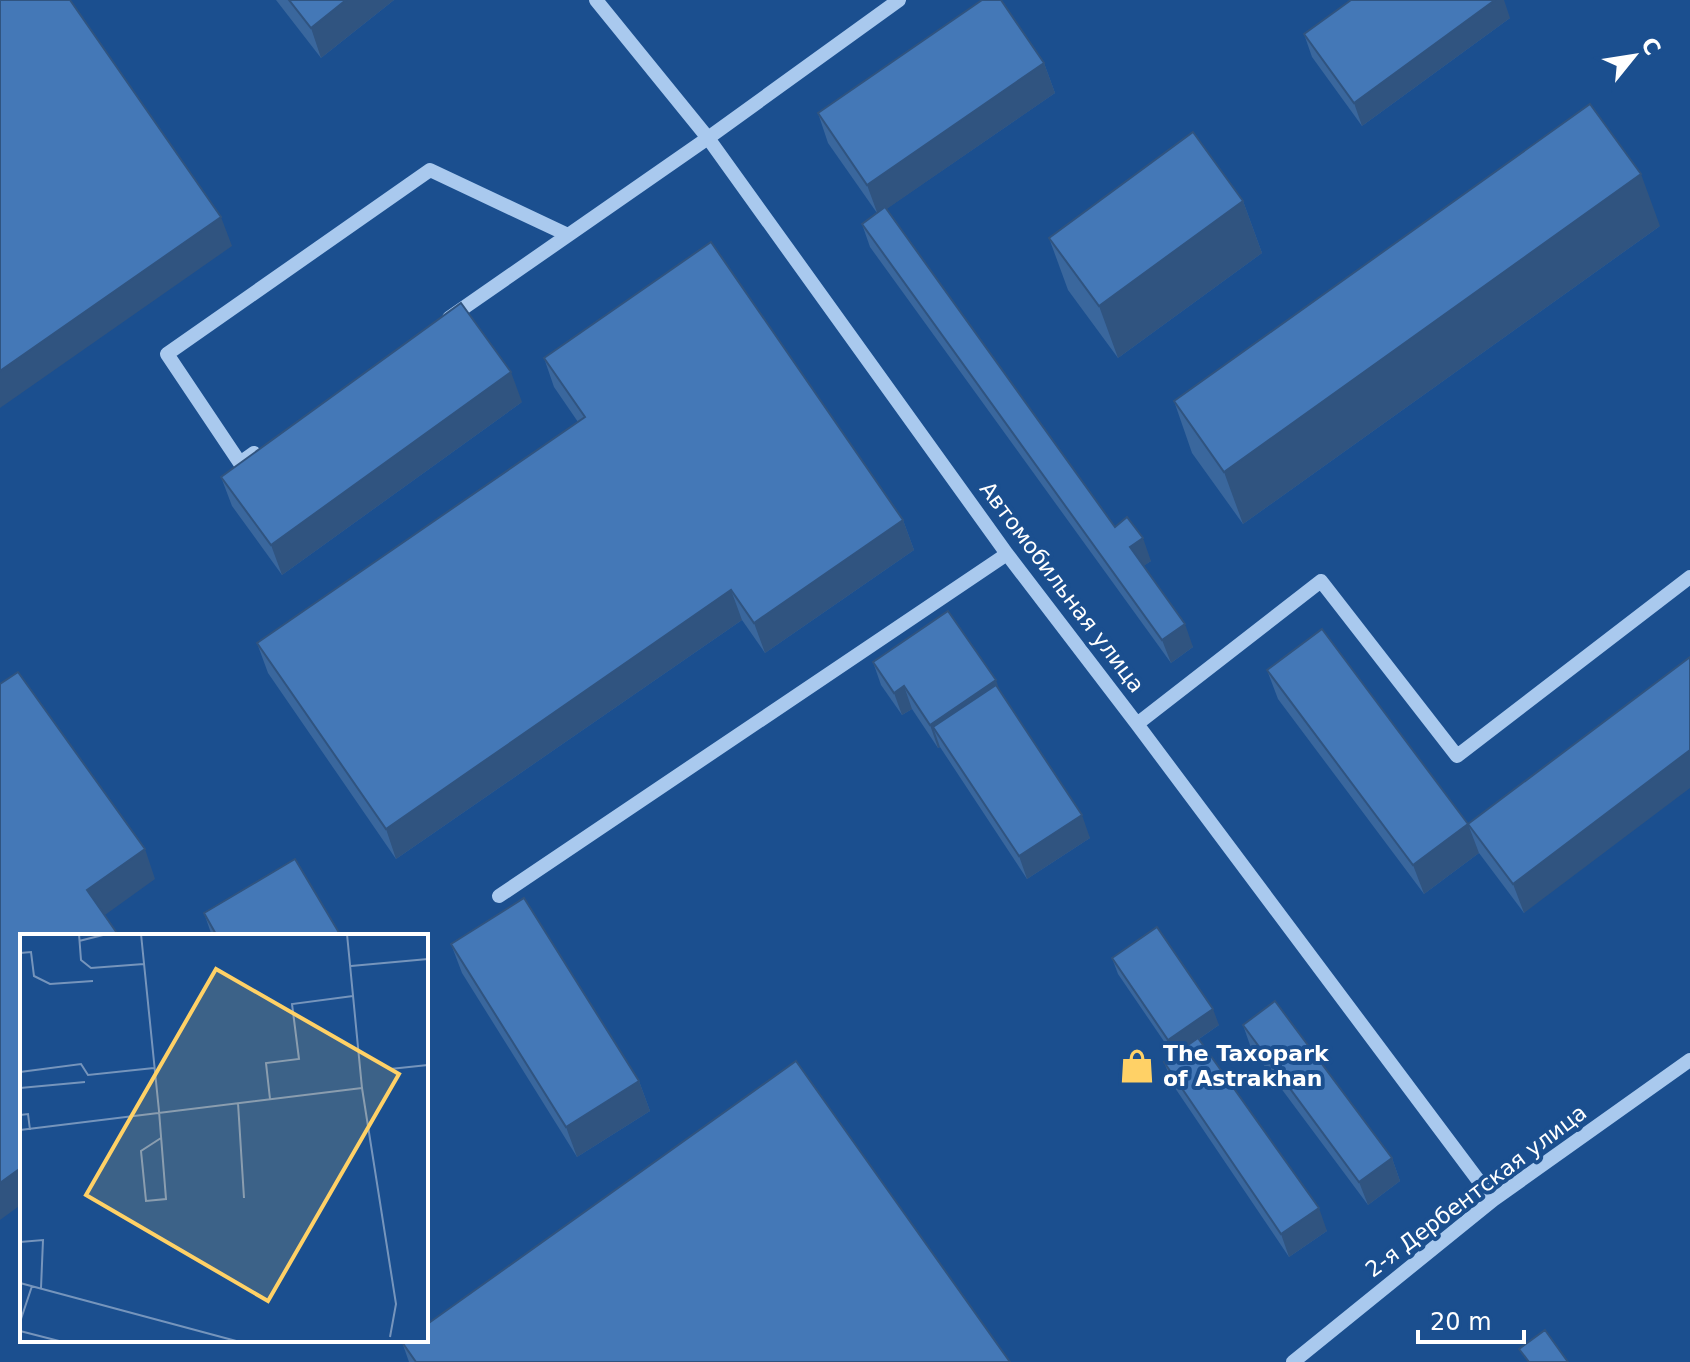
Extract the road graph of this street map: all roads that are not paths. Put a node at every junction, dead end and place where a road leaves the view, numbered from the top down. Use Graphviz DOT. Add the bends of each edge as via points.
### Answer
graph roads {
  1 [pos="596,0"];
  2 [pos="899,0"];
  3 [pos="708,138"];
  4 [pos="568,235"];
  5 [pos="437,326"];
  6 [pos="267,445"];
  7 [pos="1007,554"];
  8 [pos="1690,577"];
  9 [pos="1137,724"];
  10 [pos="499,896"];
  11 [pos="1690,1060"];
  12 [pos="1493,1200"];
  13 [pos="1293,1362"];
  1 -- 3 [label="street, Автомобильная улица"];
  2 -- 3 [label="street"];
  3 -- 4 [label="street"];
  3 -- 7 [label="street, Автомобильная улица"];
  4 -- 5 [label="street"];
  4 -- 6 [label="street" via="430,170 167,354 240,463"];
  7 -- 9 [label="street, Автомобильная улица"];
  7 -- 10 [label="street"];
  8 -- 9 [label="street" via="1457,756 1321,581"];
  9 -- 12 [label="street, Автомобильная улица"];
  11 -- 12 [label="street, 2-я Дербентская улица"];
  12 -- 13 [label="street, 2-я Дербентская улица"];
}
